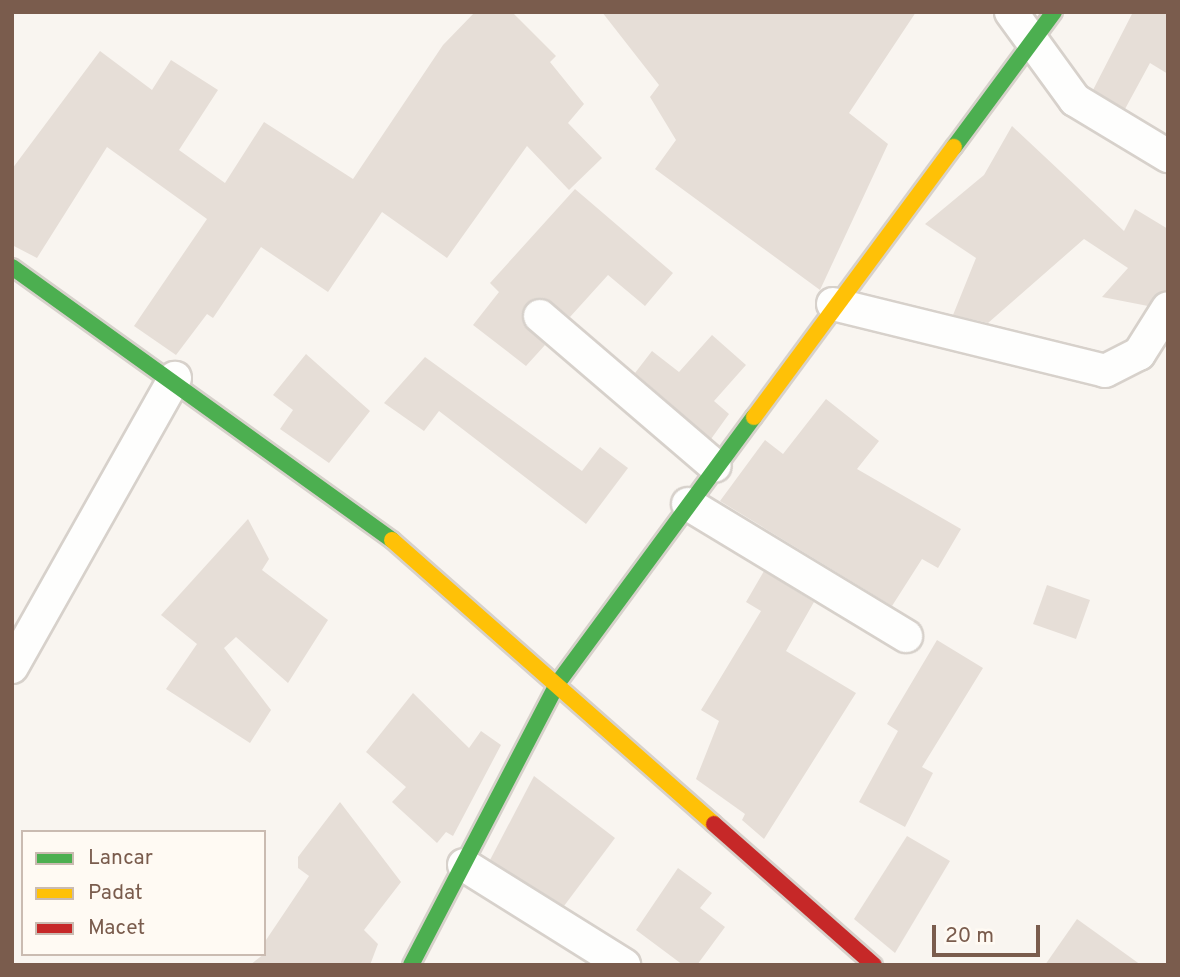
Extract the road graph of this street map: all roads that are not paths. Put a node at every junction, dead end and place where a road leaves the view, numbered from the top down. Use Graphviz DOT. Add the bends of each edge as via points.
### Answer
graph roads {
  1 [pos="1011,12"];
  2 [pos="1054,12"];
  3 [pos="1034,38"];
  4 [pos="1168,156"];
  5 [pos="12,267"];
  6 [pos="832,304"];
  7 [pos="1168,308"];
  8 [pos="540,316"];
  9 [pos="175,378"];
  10 [pos="715,466"];
  11 [pos="688,504"];
  12 [pos="906,636"];
  13 [pos="12,667"];
  14 [pos="557,684"];
  15 [pos="464,864"];
  16 [pos="872,964"];
  17 [pos="411,965"];
  18 [pos="624,965"];
  1 -- 3 [label="street"];
  2 -- 3 [label="street"];
  3 -- 4 [label="street" via="1074,100"];
  3 -- 6 [label="street"];
  5 -- 9 [label="street"];
  6 -- 7 [label="street" via="1105,371 1139,354"];
  6 -- 10 [label="street"];
  8 -- 10 [label="street"];
  9 -- 13 [label="street"];
  9 -- 14 [label="street" via="360,512"];
  10 -- 11 [label="street"];
  11 -- 12 [label="street"];
  11 -- 14 [label="street"];
  14 -- 15 [label="street"];
  14 -- 16 [label="street"];
  15 -- 17 [label="street"];
  15 -- 18 [label="street"];
}
